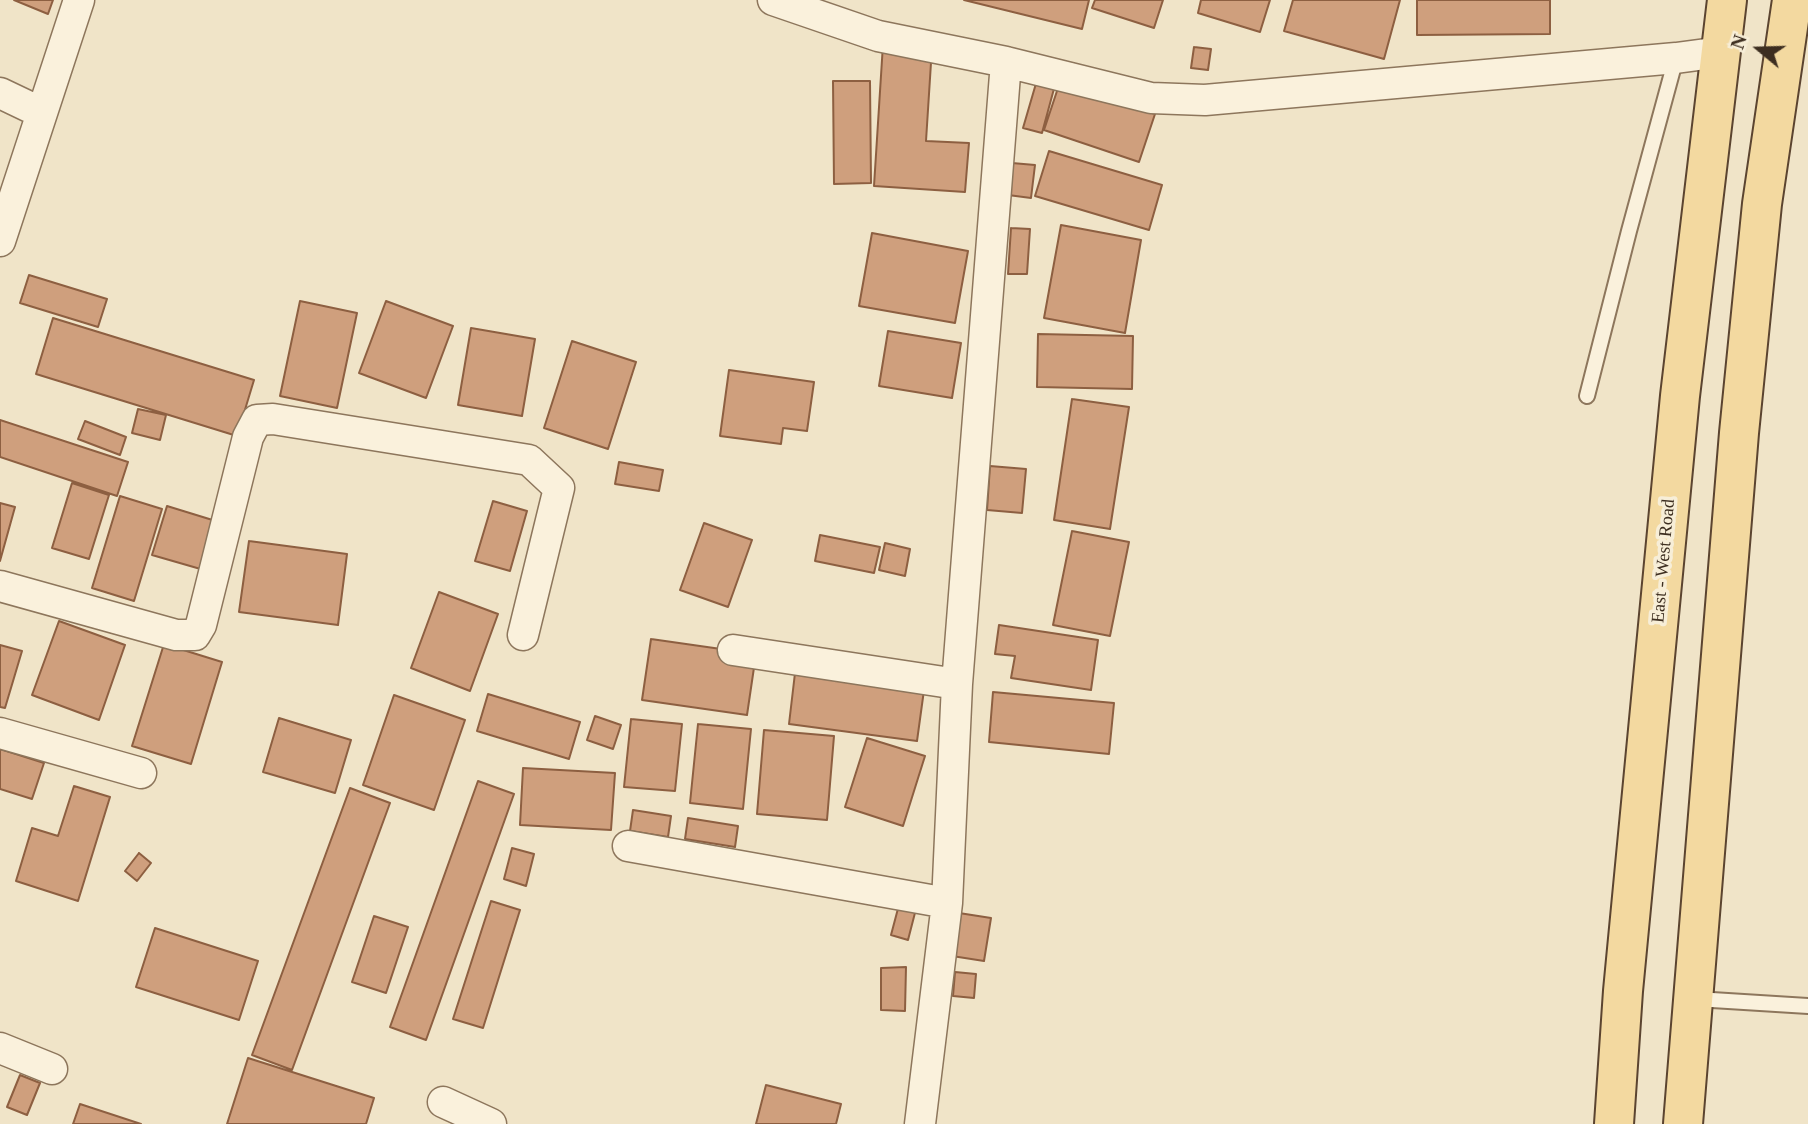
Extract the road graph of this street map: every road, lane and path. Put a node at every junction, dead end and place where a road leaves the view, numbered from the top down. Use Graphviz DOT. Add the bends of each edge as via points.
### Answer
graph roads {
  1 [pos="79,0"];
  2 [pos="773,0"];
  3 [pos="1727,0"];
  4 [pos="1792,0"];
  5 [pos="1721,51"];
  6 [pos="1676,58"];
  7 [pos="1006,62"];
  8 [pos="0,93"];
  9 [pos="42,113"];
  10 [pos="0,241"];
  11 [pos="1587,396"];
  12 [pos="0,586"];
  13 [pos="523,635"];
  14 [pos="733,650"];
  15 [pos="957,684"];
  16 [pos="0,733"];
  17 [pos="141,772"];
  18 [pos="628,846"];
  19 [pos="947,903"];
  20 [pos="1695,999"];
  21 [pos="1808,1006"];
  22 [pos="0,1048"];
  23 [pos="52,1069"];
  24 [pos="443,1102"];
  25 [pos="491,1124"];
  26 [pos="920,1124"];
  27 [pos="1614,1124"];
  28 [pos="1684,1124"];
  1 -- 9 [label="street"];
  2 -- 7 [label="street" via="878,36"];
  3 -- 5 [label="main road, East - West Road"];
  4 -- 20 [label="main road" via="1762,204 1739,433"];
  5 -- 6 [label="street"];
  5 -- 27 [label="main road, East - West Road" via="1680,396"];
  6 -- 7 [label="street" via="1205,100 1152,98"];
  6 -- 11 [label="lane"];
  7 -- 15 [label="street"];
  8 -- 9 [label="street"];
  9 -- 10 [label="street"];
  12 -- 13 [label="street" via="176,635 195,635 248,437 257,420 273,419 529,460 559,488"];
  14 -- 15 [label="street"];
  15 -- 19 [label="street"];
  16 -- 17 [label="street"];
  18 -- 19 [label="street"];
  19 -- 26 [label="street"];
  20 -- 21 [label="lane"];
  20 -- 28 [label="main road"];
  22 -- 23 [label="street"];
  24 -- 25 [label="street"];
}
